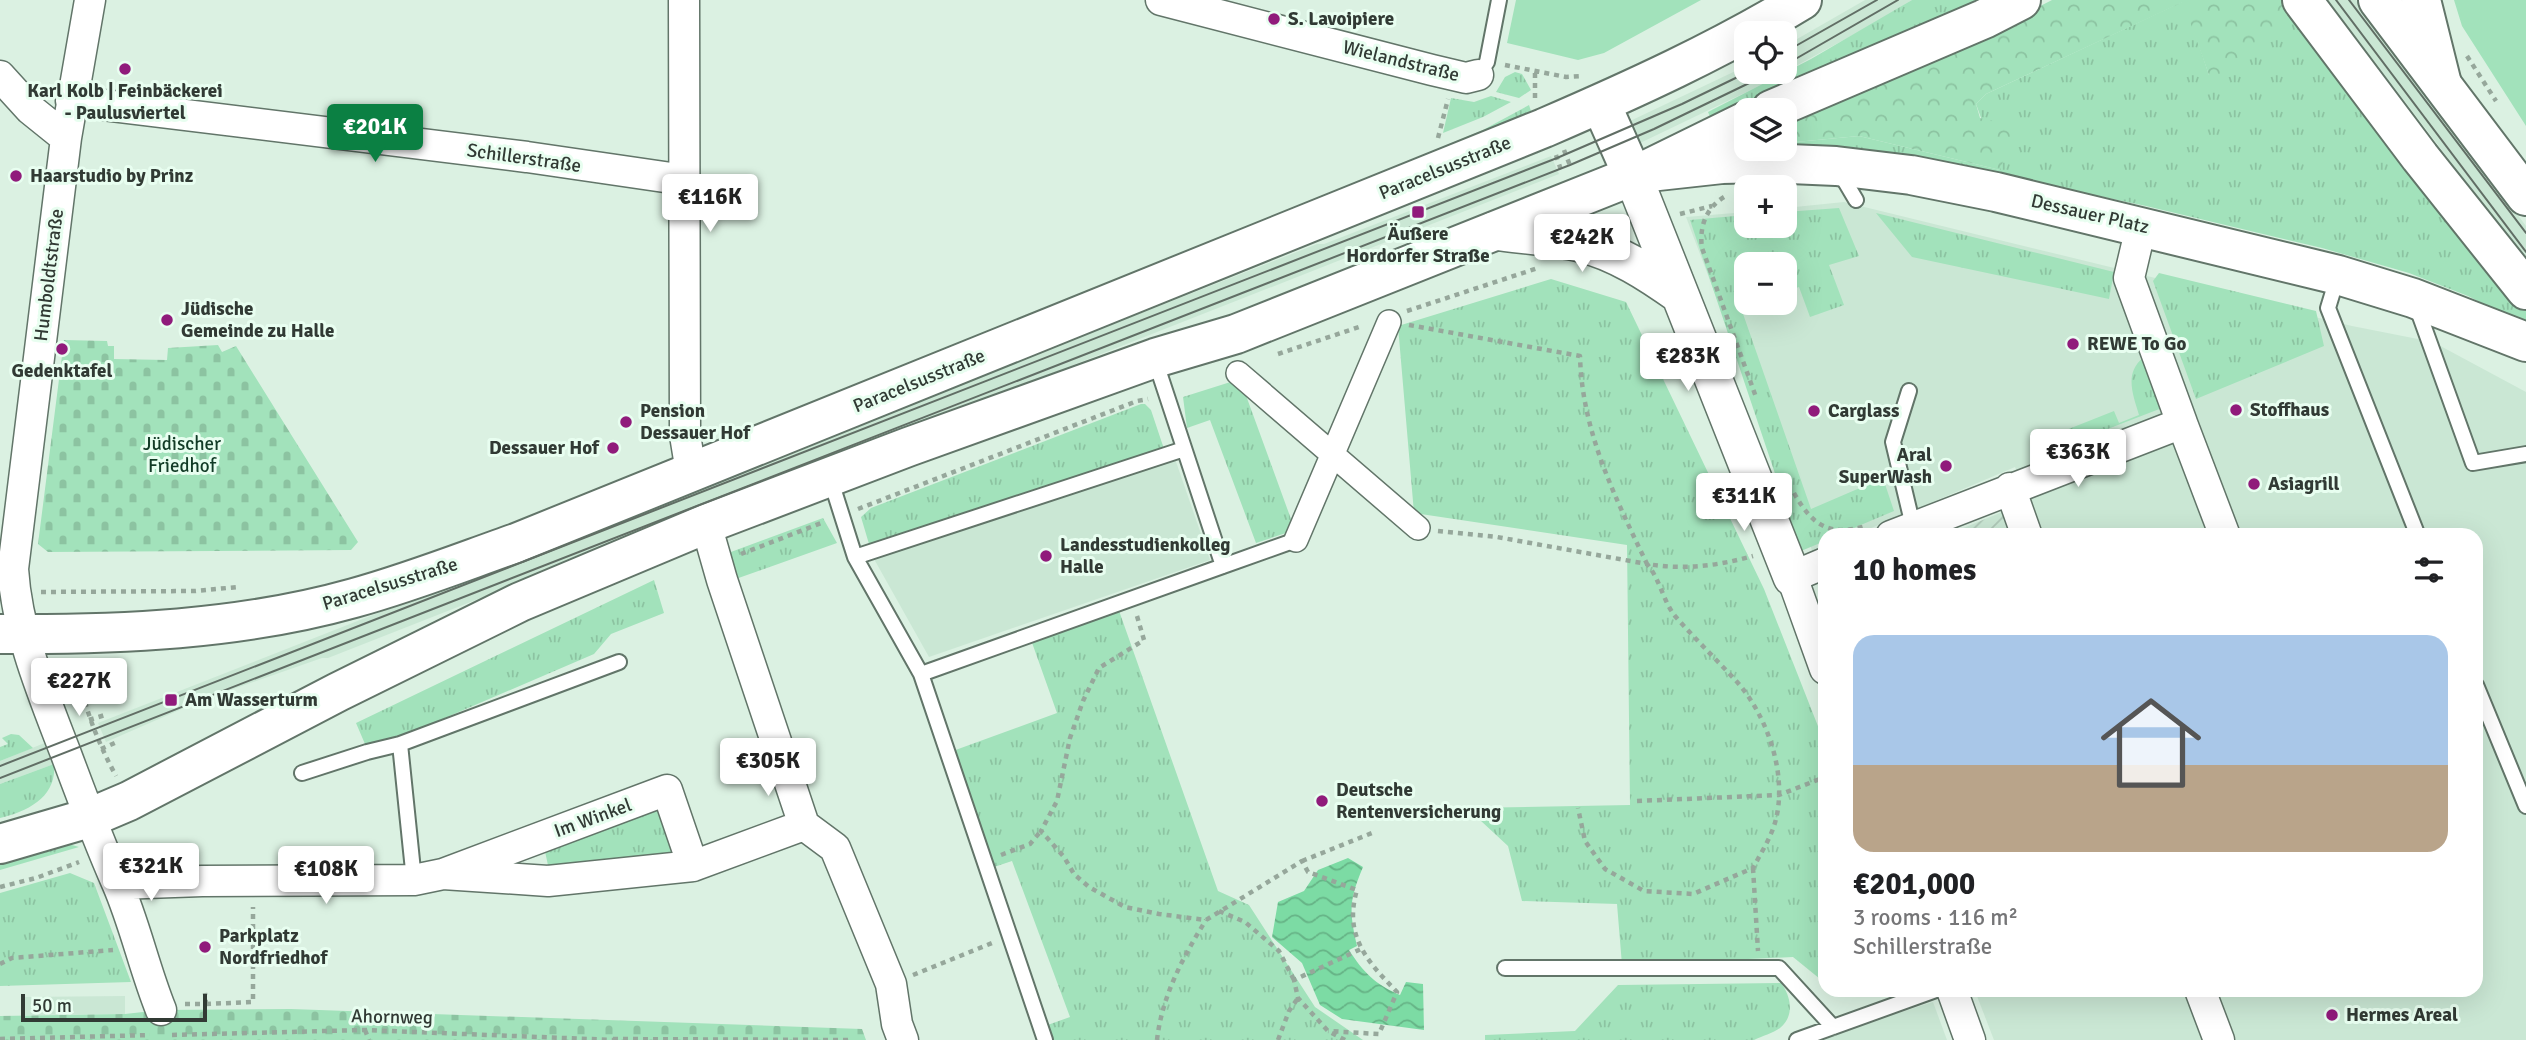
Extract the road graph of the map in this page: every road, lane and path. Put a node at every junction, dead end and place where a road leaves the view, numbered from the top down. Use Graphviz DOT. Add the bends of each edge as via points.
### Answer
graph roads {
  1 [pos="90,0"];
  2 [pos="684,0"];
  3 [pos="1161,0"];
  4 [pos="1499,0"];
  5 [pos="1802,0"];
  6 [pos="2021,0"];
  7 [pos="2302,0"];
  8 [pos="2378,0"];
  9 [pos="2421,0"];
  10 [pos="2462,50"];
  11 [pos="1477,72"];
  12 [pos="1535,72"];
  13 [pos="0,76"];
  14 [pos="2444,89"];
  15 [pos="1592,90"];
  16 [pos="1797,99"];
  17 [pos="71,101"];
  18 [pos="1539,106"];
  19 [pos="2503,111"];
  20 [pos="1734,127"];
  21 [pos="66,138"];
  22 [pos="1447,141"];
  23 [pos="1836,166"];
  24 [pos="1636,174"];
  25 [pos="685,180"];
  26 [pos="1728,195"];
  27 [pos="2526,196"];
  28 [pos="1583,197"];
  29 [pos="1856,200"];
  30 [pos="2141,227"];
  31 [pos="1494,232"];
  32 [pos="1538,268"];
  33 [pos="2338,275"];
  34 [pos="2526,290"];
  35 [pos="1680,295"];
  36 [pos="2413,298"];
  37 [pos="1388,319"];
  38 [pos="2526,342"];
  39 [pos="1276,355"];
  40 [pos="1155,358"];
  41 [pos="1238,373"];
  42 [pos="1909,391"];
  43 [pos="1167,396"];
  44 [pos="1759,404"];
  45 [pos="2182,422"];
  46 [pos="1184,449"];
  47 [pos="1332,454"];
  48 [pos="2526,454"];
  49 [pos="691,472"];
  50 [pos="829,477"];
  51 [pos="1788,482"];
  52 [pos="2010,488"];
  53 [pos="841,516"];
  54 [pos="1904,524"];
  55 [pos="1418,528"];
  56 [pos="1829,528"];
  57 [pos="1861,528"];
  58 [pos="2024,528"];
  59 [pos="2222,528"];
  60 [pos="2415,528"];
  61 [pos="1296,540"];
  62 [pos="711,542"];
  63 [pos="1760,554"];
  64 [pos="855,557"];
  65 [pos="1647,564"];
  66 [pos="1223,566"];
  67 [pos="1818,566"];
  68 [pos="1792,577"];
  69 [pos="245,587"];
  70 [pos="14,591"];
  71 [pos="1131,598"];
  72 [pos="71,632"];
  73 [pos="12,634"];
  74 [pos="1818,649"];
  75 [pos="619,662"];
  76 [pos="921,674"];
  77 [pos="2483,702"];
  78 [pos="108,714"];
  79 [pos="89,720"];
  80 [pos="117,742"];
  81 [pos="400,744"];
  82 [pos="101,749"];
  83 [pos="302,773"];
  84 [pos="1818,780"];
  85 [pos="1779,795"];
  86 [pos="130,801"];
  87 [pos="1637,801"];
  88 [pos="2526,806"];
  89 [pos="1578,808"];
  90 [pos="89,818"];
  91 [pos="804,825"];
  92 [pos="1041,831"];
  93 [pos="1372,833"];
  94 [pos="0,844"];
  95 [pos="103,853"];
  96 [pos="984,861"];
  97 [pos="1302,861"];
  98 [pos="693,866"];
  99 [pos="1753,868"];
  100 [pos="443,874"];
  101 [pos="414,880"];
  102 [pos="253,881"];
  103 [pos="118,884"];
  104 [pos="0,887"];
  105 [pos="1219,911"];
  106 [pos="1206,919"];
  107 [pos="1010,936"];
  108 [pos="1758,937"];
  109 [pos="139,948"];
  110 [pos="1361,949"];
  111 [pos="0,964"];
  112 [pos="1505,968"];
  113 [pos="1294,980"];
  114 [pos="891,984"];
  115 [pos="1917,997"];
  116 [pos="1955,997"];
  117 [pos="2203,997"];
  118 [pos="1298,998"];
  119 [pos="205,1003"];
  120 [pos="162,1026"];
  121 [pos="1833,1027"];
  122 [pos="365,1030"];
  123 [pos="1328,1031"];
  124 [pos="0,1039"];
  125 [pos="613,1039"];
  126 [pos="369,1040"];
  127 [pos="850,1040"];
  128 [pos="903,1040"];
  129 [pos="1045,1040"];
  130 [pos="1157,1040"];
  131 [pos="1278,1040"];
  132 [pos="1345,1040"];
  133 [pos="1797,1040"];
  134 [pos="1970,1040"];
  135 [pos="2218,1040"];
  1 -- 17 [label="street, Humboldtstraße"];
  2 -- 25 [label="street"];
  3 -- 11 [label="street, Wielandstraße"];
  4 -- 11 [label="lane"];
  5 -- 15 [label="main road, Paracelsusstraße" via="1760,26"];
  6 -- 16 [label="main road"];
  7 -- 34 [label="main road"];
  8 -- 14 [label="main road"];
  9 -- 14 [label="main road"];
  10 -- 19 [label="path"];
  11 -- 12 [label="path"];
  11 -- 22 [label="path" via="1449,96 1436,144"];
  12 -- 15 [label="path" via="1566,77"];
  12 -- 18 [label="path"];
  13 -- 21 [label="street" via="30,109"];
  14 -- 27 [label="main road"];
  15 -- 18 [label="main road, Paracelsusstraße"];
  15 -- 24 [label="main road"];
  17 -- 21 [label="street, Humboldtstraße"];
  17 -- 25 [label="street, Schillerstraße"];
  18 -- 28 [label="path"];
  18 -- 49 [label="main road, Paracelsusstraße"];
  20 -- 24 [label="main road"];
  21 -- 70 [label="street, Humboldtstraße" via="13,569"];
  23 -- 24 [label="main road, Dessauer Platz" via="1722,164"];
  23 -- 29 [label="lane"];
  23 -- 30 [label="main road, Dessauer Platz" via="1911,175"];
  24 -- 28 [label="main road"];
  24 -- 35 [label="street"];
  25 -- 49 [label="street" via="685,435"];
  26 -- 44 [label="path" via="1712,206 1700,235"];
  28 -- 31 [label="main road"];
  30 -- 33 [label="main road, Dessauer Platz"];
  30 -- 45 [label="street" via="2129,278"];
  31 -- 35 [label="street" via="1590,246 1650,273"];
  31 -- 40 [label="main road" via="1236,334"];
  32 -- 37 [label="path"];
  33 -- 36 [label="main road, Dessauer Platz"];
  33 -- 60 [label="lane" via="2329,308"];
  35 -- 68 [label="street"];
  36 -- 38 [label="main road, Dessauer Platz"];
  36 -- 48 [label="lane" via="2473,463"];
  37 -- 39 [label="path"];
  37 -- 47 [label="street"];
  37 -- 65 [label="path" via="1580,356 1603,471"];
  40 -- 43 [label="lane"];
  40 -- 50 [label="main road"];
  41 -- 47 [label="street"];
  42 -- 54 [label="lane" via="1893,442"];
  43 -- 46 [label="lane"];
  43 -- 53 [label="path" via="1137,401"];
  45 -- 52 [label="street"];
  45 -- 59 [label="street"];
  46 -- 64 [label="lane"];
  46 -- 66 [label="lane"];
  47 -- 55 [label="street"];
  47 -- 61 [label="street"];
  49 -- 72 [label="main road, Paracelsusstraße" via="516,543 353,598 211,625"];
  50 -- 53 [label="lane"];
  50 -- 62 [label="main road"];
  51 -- 56 [label="path" via="1809,516"];
  52 -- 54 [label="street"];
  52 -- 58 [label="street"];
  53 -- 62 [label="path" via="733,557"];
  53 -- 64 [label="lane"];
  54 -- 57 [label="path"];
  55 -- 65 [label="path"];
  61 -- 66 [label="lane"];
  62 -- 86 [label="main road" via="520,602"];
  62 -- 91 [label="street"];
  63 -- 65 [label="path" via="1675,569"];
  64 -- 76 [label="lane"];
  65 -- 85 [label="path" via="1671,610 1747,695 1772,748"];
  66 -- 71 [label="lane"];
  67 -- 68 [label="street"];
  68 -- 74 [label="street"];
  69 -- 70 [label="path"];
  70 -- 73 [label="street, Humboldtstraße"];
  71 -- 76 [label="lane"];
  71 -- 92 [label="path" via="1144,640 1099,668 1070,738 1057,801"];
  72 -- 73 [label="main road, Paracelsusstraße"];
  72 -- 79 [label="path"];
  73 -- 90 [label="street"];
  75 -- 81 [label="lane"];
  76 -- 96 [label="lane"];
  77 -- 88 [label="lane"];
  78 -- 79 [label="path"];
  79 -- 82 [label="path"];
  80 -- 82 [label="path"];
  81 -- 83 [label="lane"];
  81 -- 101 [label="lane"];
  82 -- 86 [label="path"];
  84 -- 85 [label="path"];
  85 -- 87 [label="path"];
  85 -- 99 [label="path" via="1776,821"];
  86 -- 90 [label="main road"];
  89 -- 99 [label="path" via="1586,841 1605,869 1644,891 1693,894"];
  90 -- 94 [label="main road"];
  90 -- 95 [label="street"];
  91 -- 98 [label="street, Im Winkel"];
  91 -- 114 [label="street" via="835,848"];
  92 -- 96 [label="path" via="1030,844"];
  92 -- 106 [label="path" via="1073,874 1125,907"];
  93 -- 97 [label="path"];
  95 -- 103 [label="street"];
  95 -- 104 [label="path"];
  96 -- 107 [label="lane"];
  97 -- 105 [label="path"];
  97 -- 110 [label="path" via="1308,872 1357,890 1354,923"];
  98 -- 100 [label="street, Im Winkel" via="548,881"];
  98 -- 100 [label="street, Im Winkel" via="667,790"];
  99 -- 108 [label="path"];
  100 -- 101 [label="street, Im Winkel"];
  101 -- 102 [label="street, Im Winkel"];
  102 -- 103 [label="street, Im Winkel"];
  102 -- 119 [label="path" via="253,1002"];
  103 -- 109 [label="street"];
  105 -- 106 [label="path"];
  105 -- 113 [label="path" via="1245,922 1279,951"];
  106 -- 130 [label="path" via="1177,970"];
  107 -- 114 [label="path"];
  107 -- 129 [label="lane"];
  109 -- 111 [label="path" via="12,958"];
  109 -- 120 [label="street"];
  110 -- 113 [label="path"];
  110 -- 123 [label="path" via="1397,992 1379,1034"];
  112 -- 121 [label="lane" via="1779,968"];
  113 -- 118 [label="path"];
  114 -- 128 [label="street"];
  115 -- 121 [label="lane"];
  116 -- 134 [label="street"];
  117 -- 135 [label="street"];
  118 -- 123 [label="path"];
  118 -- 131 [label="path"];
  120 -- 122 [label="path, Ahornweg"];
  120 -- 124 [label="path, Ahornweg"];
  121 -- 133 [label="lane"];
  122 -- 125 [label="path, Ahornweg"];
  122 -- 126 [label="path"];
  123 -- 132 [label="path"];
  125 -- 127 [label="path, Ahornweg"];
}
